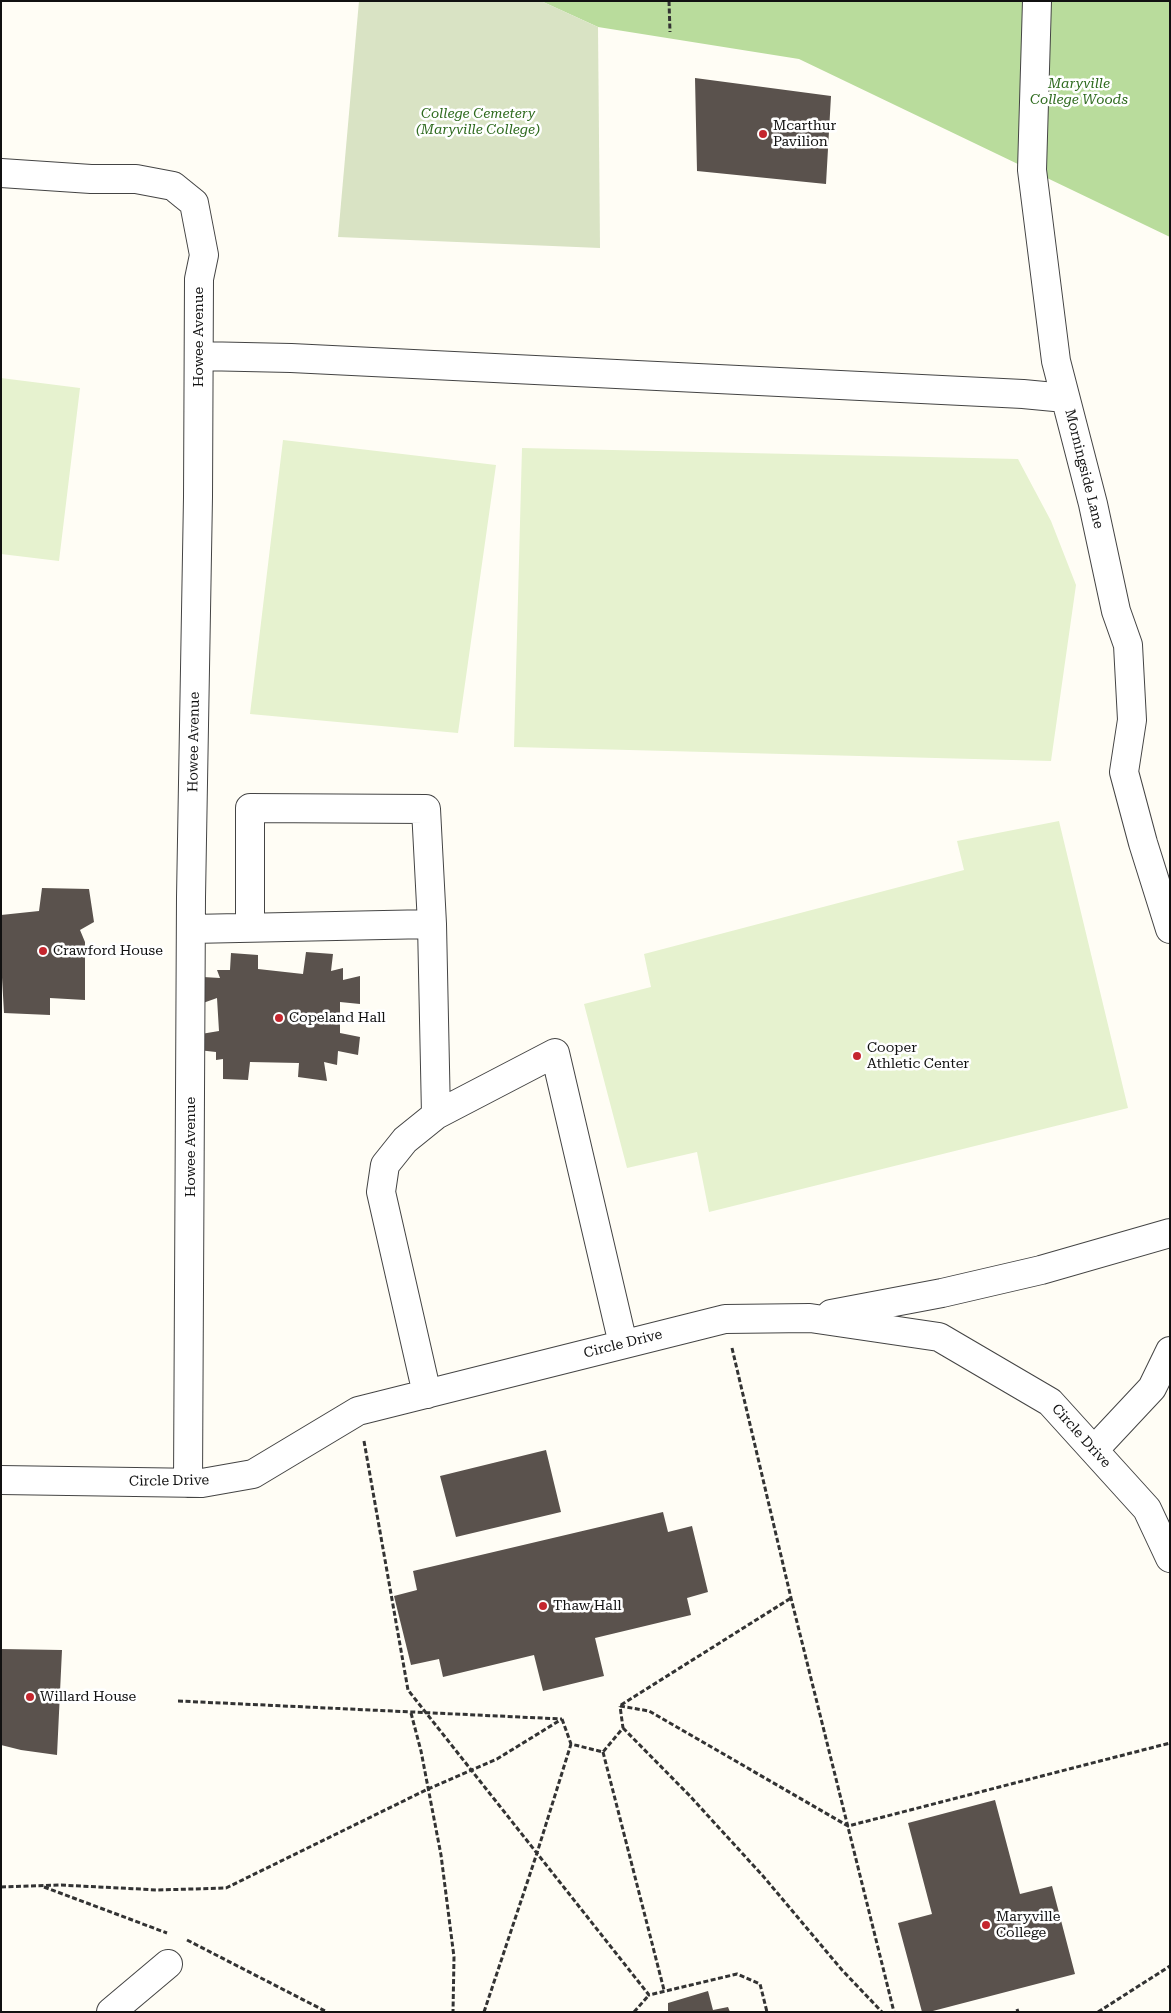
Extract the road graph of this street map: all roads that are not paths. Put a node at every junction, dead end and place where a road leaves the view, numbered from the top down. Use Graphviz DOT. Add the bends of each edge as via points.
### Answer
graph roads {
  1 [pos="1038,1"];
  2 [pos="1,173"];
  3 [pos="199,356"];
  4 [pos="1066,398"];
  5 [pos="432,924"];
  6 [pos="250,928"];
  7 [pos="191,929"];
  8 [pos="1170,929"];
  9 [pos="436,1115"];
  10 [pos="1170,1233"];
  11 [pos="810,1318"];
  12 [pos="624,1344"];
  13 [pos="1170,1351"];
  14 [pos="427,1394"];
  15 [pos="1094,1450"];
  16 [pos="1,1480"];
  17 [pos="188,1483"];
  18 [pos="1170,1558"];
  19 [pos="168,1964"];
  20 [pos="111,2012"];
  1 -- 4 [label="street, Morningside Lane" via="1032,170 1056,361"];
  2 -- 3 [label="street, Howee Avenue" via="136,179 173,186 194,204 204,255 199,279"];
  3 -- 4 [label="street"];
  3 -- 7 [label="street, Howee Avenue"];
  4 -- 8 [label="street, Morningside Lane" via="1116,611 1128,645 1132,720 1124,772"];
  5 -- 6 [label="street"];
  5 -- 6 [label="street" via="426,809 250,808"];
  5 -- 9 [label="street"];
  6 -- 7 [label="street"];
  7 -- 17 [label="street, Howee Avenue"];
  9 -- 12 [label="street" via="555,1053"];
  9 -- 14 [label="street" via="405,1140 385,1165 381,1192"];
  10 -- 11 [label="street" via="942,1293"];
  11 -- 12 [label="street, Circle Drive" via="724,1319"];
  11 -- 15 [label="street, Circle Drive" via="939,1337 1050,1402"];
  12 -- 14 [label="street, Circle Drive"];
  13 -- 15 [label="street" via="1152,1388"];
  14 -- 17 [label="street, Circle Drive" via="358,1411 253,1474"];
  15 -- 18 [label="street, Circle Drive" via="1147,1508"];
  16 -- 17 [label="street, Circle Drive"];
  19 -- 20 [label="street"];
}
